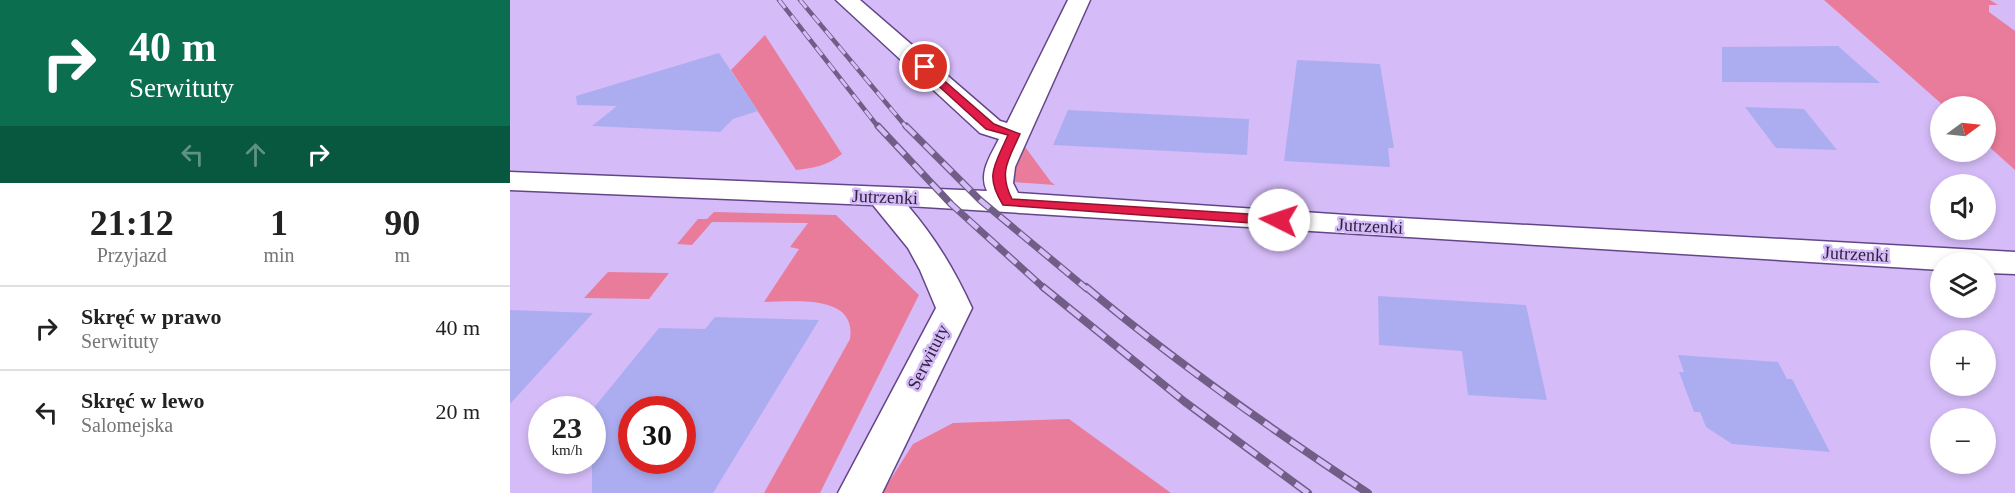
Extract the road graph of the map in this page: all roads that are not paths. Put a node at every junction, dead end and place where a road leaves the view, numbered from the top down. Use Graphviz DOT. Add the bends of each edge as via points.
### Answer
graph roads {
  1 [pos="847,0"];
  2 [pos="1079,0"];
  3 [pos="1014,134"];
  4 [pos="510,181"];
  5 [pos="883,198"];
  6 [pos="1007,202"];
  7 [pos="2015,263"];
  8 [pos="860,493"];
  1 -- 3 [label="street" via="990,126"];
  2 -- 3 [label="street"];
  3 -- 6 [label="street" via="1000,167 998,183"];
  4 -- 5 [label="street, Jutrzenki"];
  5 -- 6 [label="street, Jutrzenki"];
  5 -- 8 [label="street, Serwituty" via="921,243 954,308"];
  6 -- 7 [label="street, Jutrzenki"];
}
